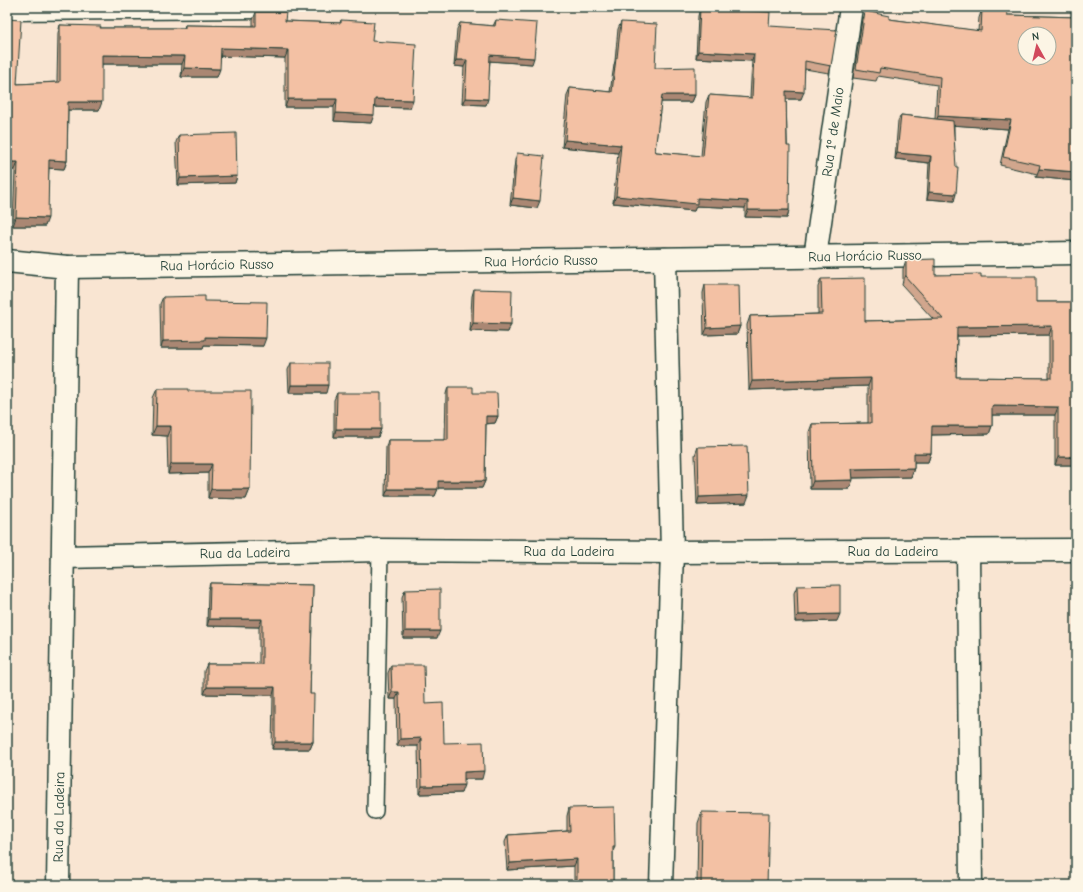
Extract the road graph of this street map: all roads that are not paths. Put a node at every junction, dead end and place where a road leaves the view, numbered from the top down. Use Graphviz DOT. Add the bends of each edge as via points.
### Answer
graph roads {
  1 [pos="266,7"];
  2 [pos="851,7"];
  3 [pos="7,9"];
  4 [pos="1076,253"];
  5 [pos="815,257"];
  6 [pos="665,259"];
  7 [pos="7,261"];
  8 [pos="67,267"];
  9 [pos="380,550"];
  10 [pos="1076,550"];
  11 [pos="968,551"];
  12 [pos="672,552"];
  13 [pos="63,557"];
  14 [pos="375,811"];
  15 [pos="58,885"];
  16 [pos="662,885"];
  17 [pos="971,885"];
  1 -- 3 [label="street"];
  2 -- 5 [label="street, Rua 1º de Maio"];
  4 -- 5 [label="street, Rua Horácio Russo"];
  5 -- 6 [label="street, Rua Horácio Russo"];
  6 -- 8 [label="street, Rua Horácio Russo"];
  6 -- 12 [label="street"];
  7 -- 8 [label="street, Rua Horácio Russo"];
  8 -- 13 [label="street, Rua da Ladeira"];
  9 -- 12 [label="street, Rua da Ladeira"];
  9 -- 13 [label="street, Rua da Ladeira"];
  9 -- 14 [label="lane"];
  10 -- 11 [label="street, Rua da Ladeira"];
  11 -- 12 [label="street, Rua da Ladeira"];
  11 -- 17 [label="street"];
  12 -- 16 [label="street"];
  13 -- 15 [label="street, Rua da Ladeira"];
}
